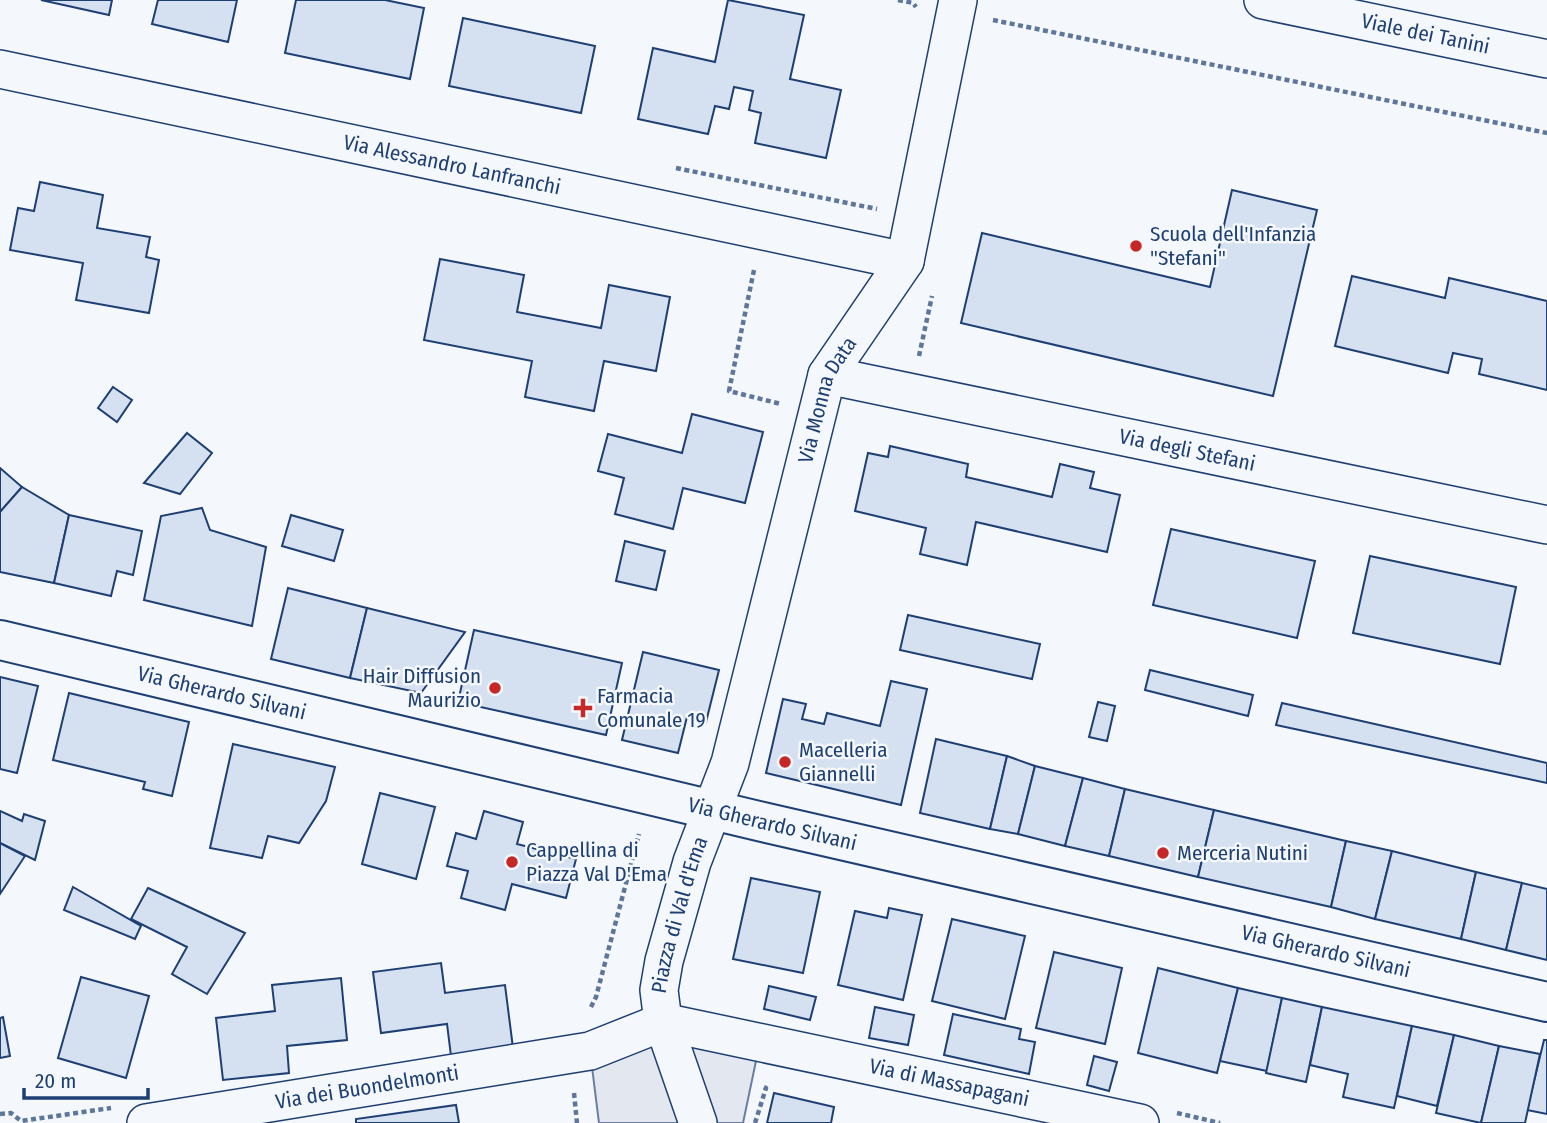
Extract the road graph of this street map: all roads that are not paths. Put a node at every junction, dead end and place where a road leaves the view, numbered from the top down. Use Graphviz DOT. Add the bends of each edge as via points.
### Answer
graph roads {
  1 [pos="958,0"];
  2 [pos="1263,0"];
  3 [pos="1547,59"];
  4 [pos="0,69"];
  5 [pos="905,261"];
  6 [pos="827,375"];
  7 [pos="1547,525"];
  8 [pos="0,640"];
  9 [pos="713,809"];
  10 [pos="1547,1002"];
  11 [pos="663,1022"];
  12 [pos="760,1042"];
  13 [pos="590,1051"];
  14 [pos="145,1123"];
  15 [pos="698,1123"];
  16 [pos="1140,1123"];
  1 -- 5 [label="street, Via Monna Data"];
  2 -- 3 [label="street, Viale dei Tanini"];
  4 -- 5 [label="street, Via Alessandro Lanfranchi"];
  5 -- 6 [label="street, Via Monna Data"];
  6 -- 7 [label="street, Via degli Stefani"];
  6 -- 9 [label="street, Via Monna Data" via="730,764"];
  8 -- 9 [label="main road, Via Gherardo Silvani"];
  9 -- 10 [label="main road, Via Gherardo Silvani"];
  9 -- 11 [label="street, Piazza di Val d'Ema" via="692,862 664,961 659,990"];
  11 -- 12 [label="street, Piazza di Val d'Ema"];
  11 -- 13 [label="street, Piazza di Val d'Ema"];
  11 -- 15 [label="street, Piazza di Val d'Ema"];
  12 -- 16 [label="street, Via di Massapagani"];
  13 -- 14 [label="street, Via dei Buondelmonti"];
}
